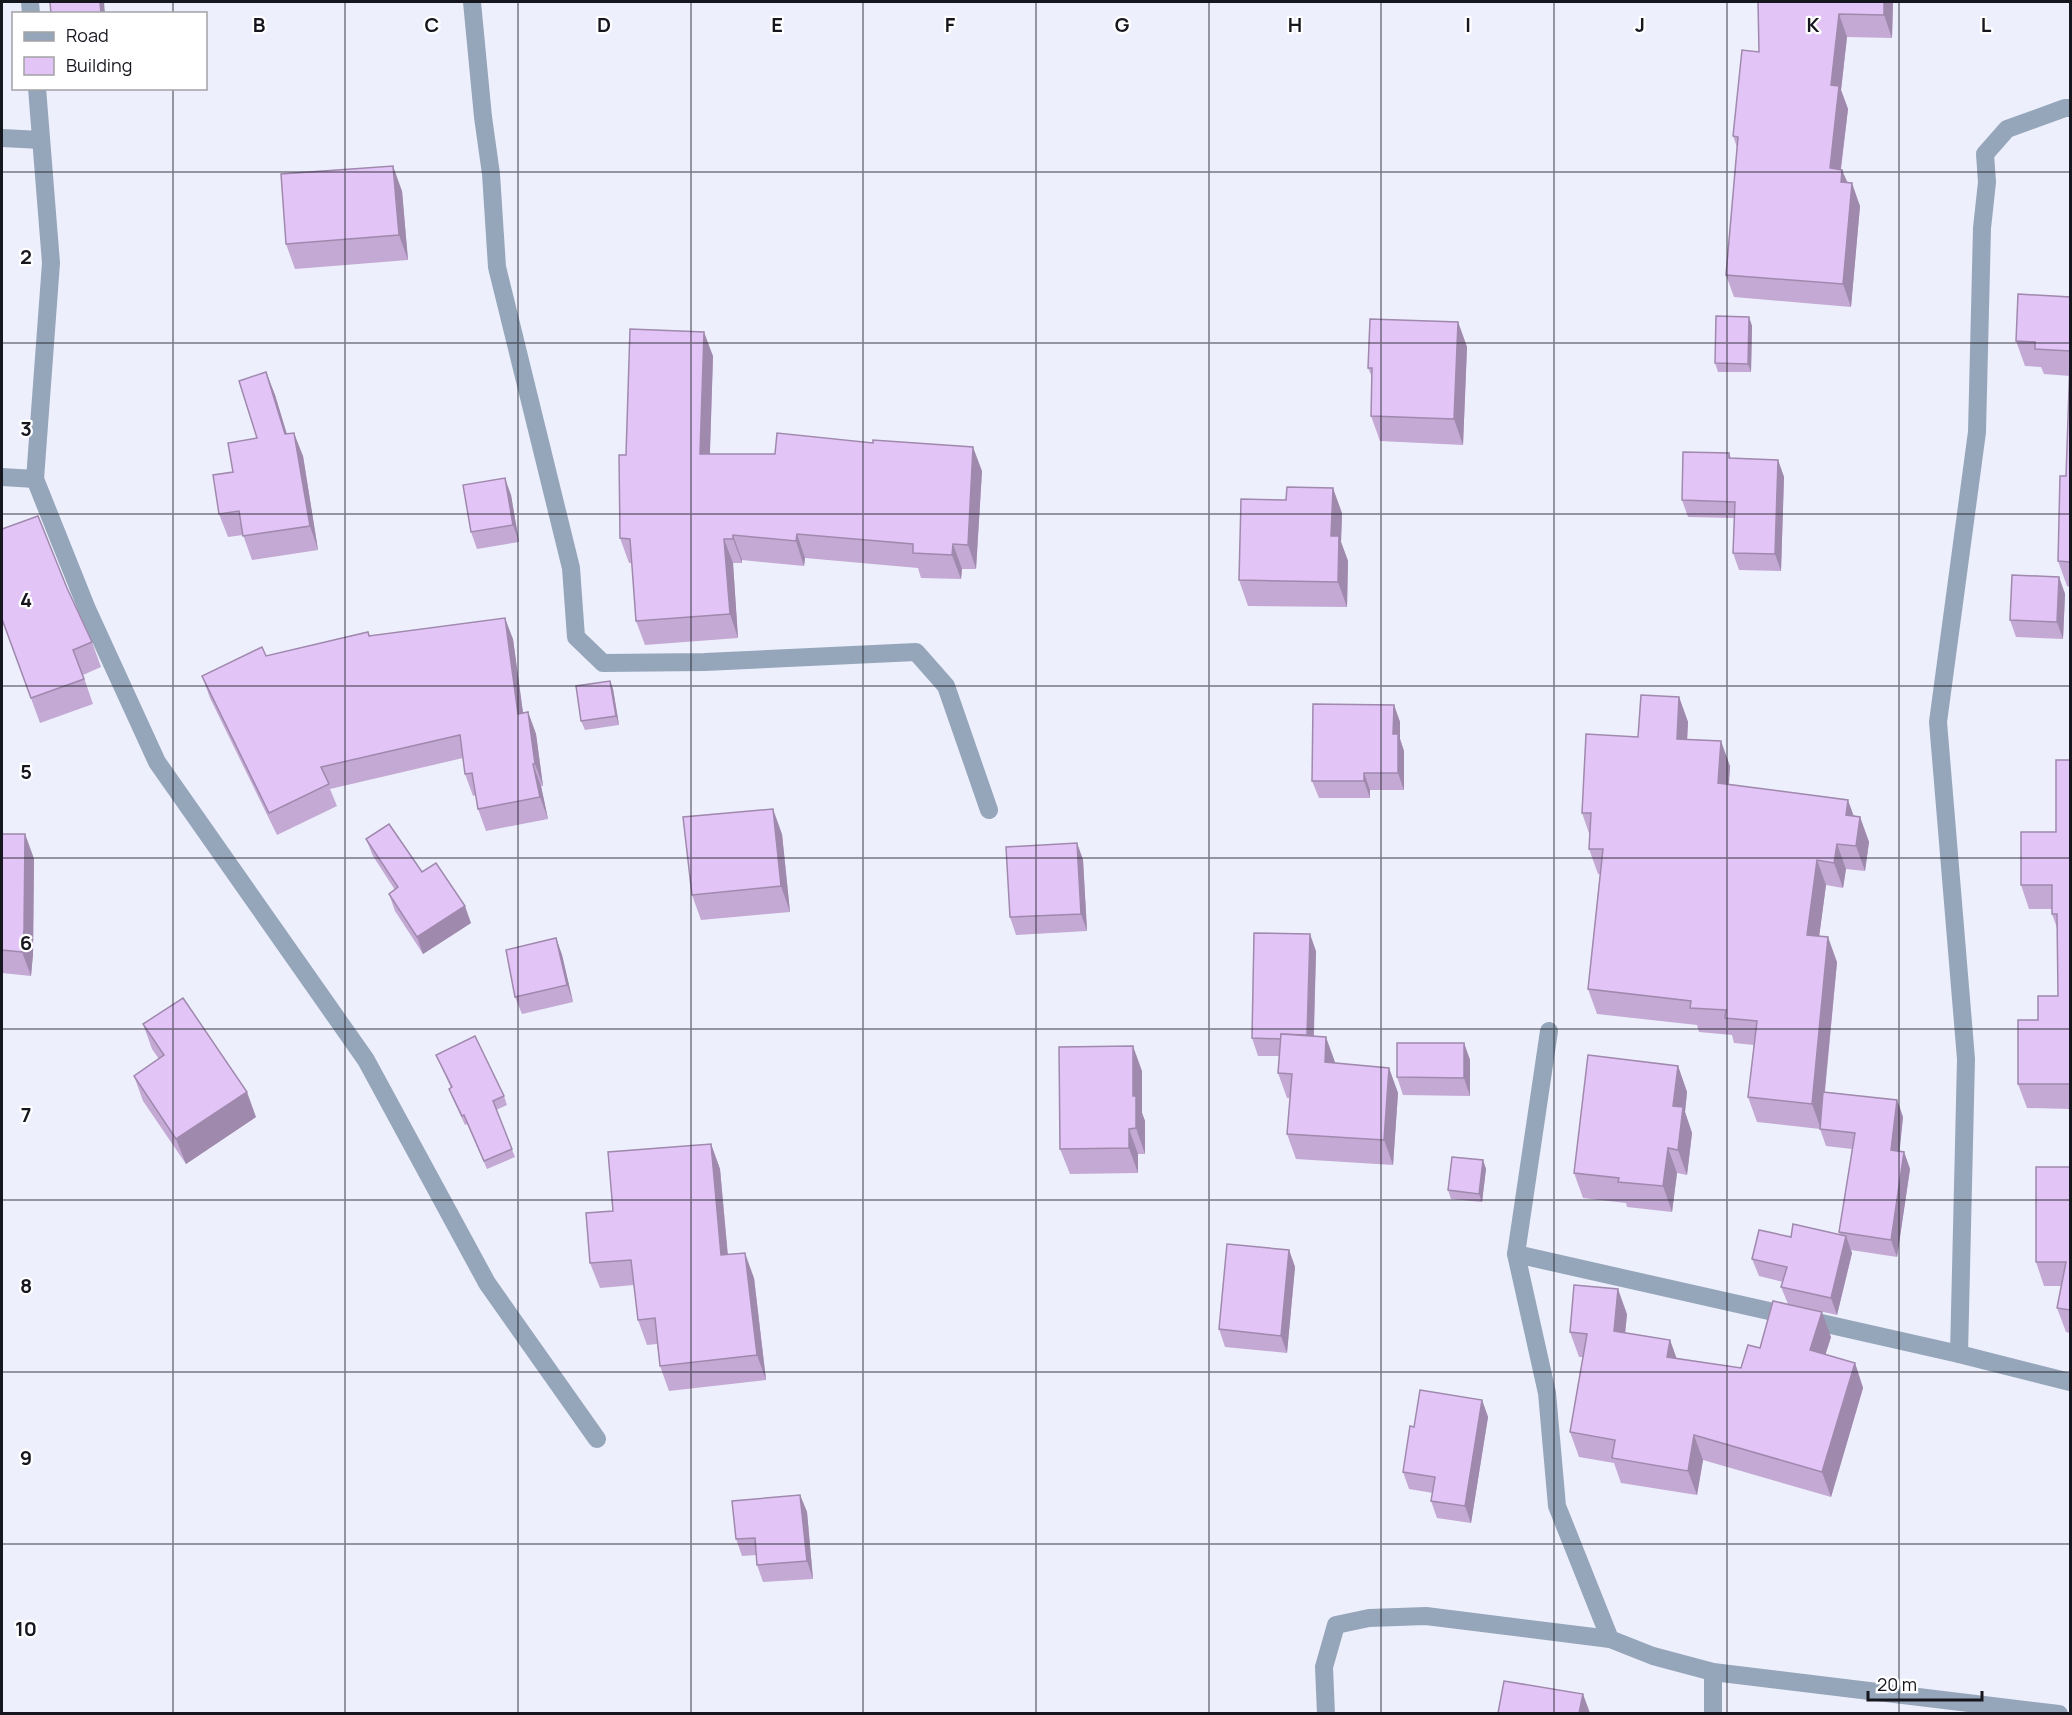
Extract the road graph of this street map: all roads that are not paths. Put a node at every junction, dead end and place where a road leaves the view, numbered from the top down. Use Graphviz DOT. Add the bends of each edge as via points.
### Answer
graph roads {
  1 [pos="472,2"];
  2 [pos="37,90"];
  3 [pos="2070,108"];
  4 [pos="2,138"];
  5 [pos="41,140"];
  6 [pos="2,477"];
  7 [pos="35,479"];
  8 [pos="989,810"];
  9 [pos="1549,1031"];
  10 [pos="1516,1254"];
  11 [pos="1959,1354"];
  12 [pos="2070,1382"];
  13 [pos="597,1439"];
  14 [pos="1610,1639"];
  15 [pos="1713,1672"];
  16 [pos="1326,1713"];
  17 [pos="1713,1713"];
  18 [pos="2059,1713"];
  1 -- 8 [label="street" via="497,267 571,568 576,637 603,663 916,652 946,686"];
  2 -- 5 [label="street"];
  3 -- 11 [label="street" via="2007,129 1985,154 1977,432 1938,722 1966,1059"];
  4 -- 5 [label="street"];
  5 -- 7 [label="street" via="51,263"];
  6 -- 7 [label="street"];
  7 -- 13 [label="street" via="87,609 157,762 366,1060 487,1283"];
  9 -- 10 [label="street"];
  10 -- 11 [label="street"];
  10 -- 14 [label="street" via="1547,1393 1557,1506"];
  11 -- 12 [label="street"];
  14 -- 15 [label="street" via="1653,1656"];
  14 -- 16 [label="street" via="1426,1616 1370,1618 1336,1625 1323,1667"];
  15 -- 17 [label="street"];
  15 -- 18 [label="street"];
}
